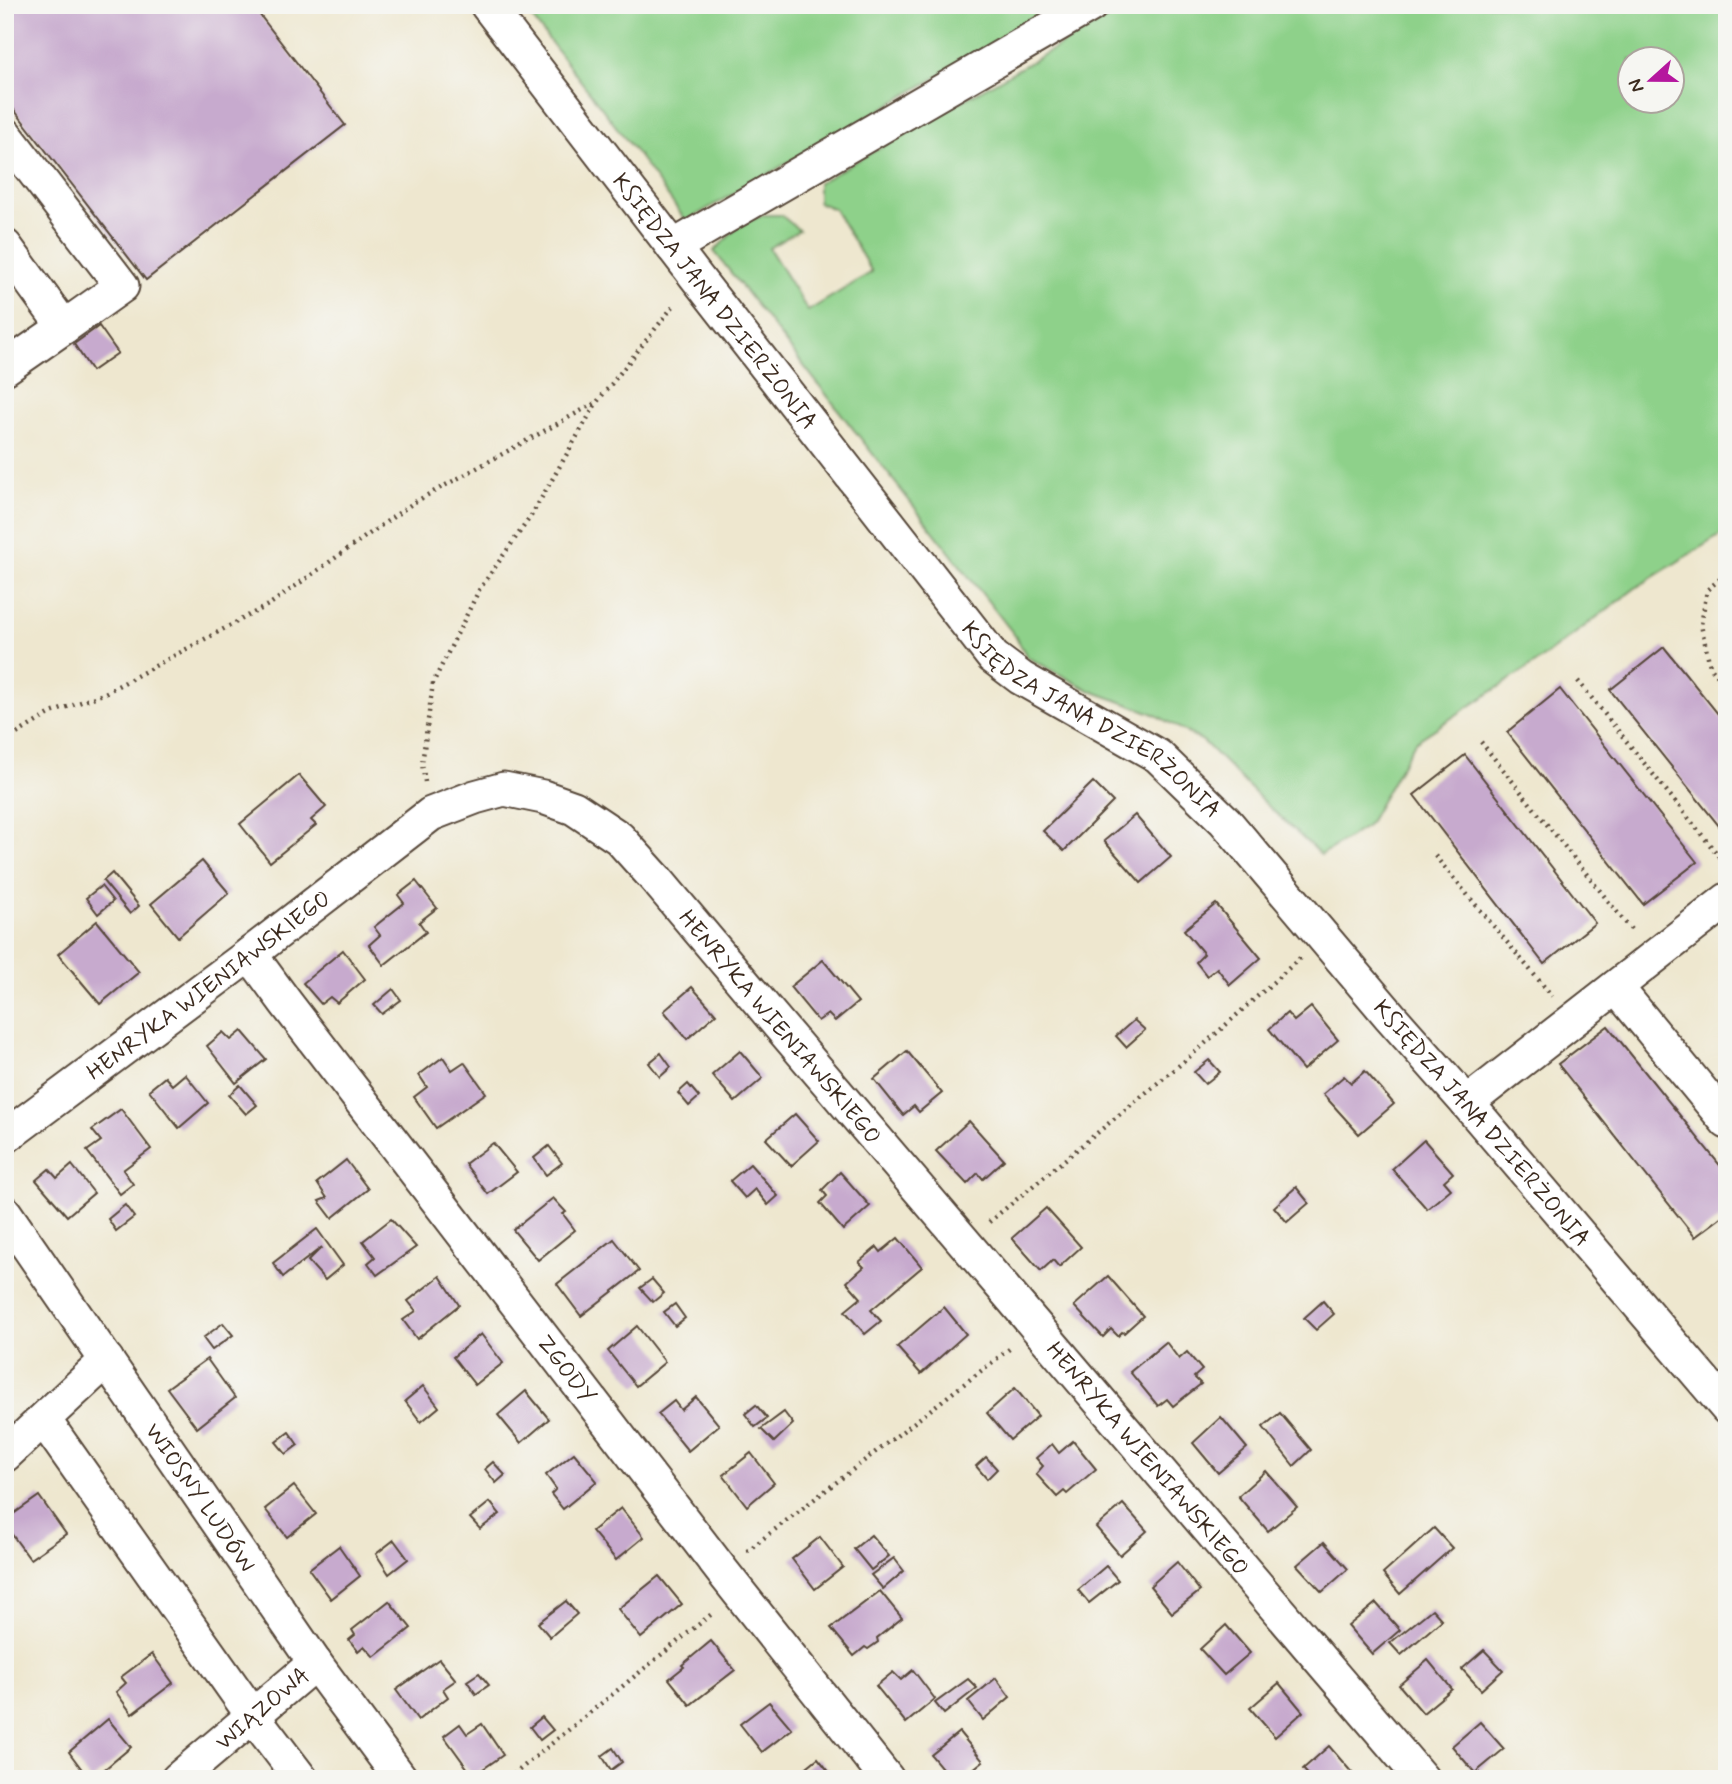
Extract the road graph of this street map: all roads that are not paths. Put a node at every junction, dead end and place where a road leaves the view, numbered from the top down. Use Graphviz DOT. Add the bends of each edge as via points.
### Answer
graph roads {
  1 [pos="487,5"];
  2 [pos="1091,5"];
  3 [pos="5,134"];
  4 [pos="5,246"];
  5 [pos="673,247"];
  6 [pos="64,327"];
  7 [pos="5,368"];
  8 [pos="1727,900"];
  9 [pos="250,954"];
  10 [pos="1616,987"];
  11 [pos="1467,1103"];
  12 [pos="1727,1122"];
  13 [pos="5,1137"];
  14 [pos="5,1213"];
  15 [pos="107,1360"];
  16 [pos="1727,1408"];
  17 [pos="44,1420"];
  18 [pos="5,1455"];
  19 [pos="315,1663"];
  20 [pos="253,1716"];
  21 [pos="178,1779"];
  22 [pos="301,1779"];
  23 [pos="401,1779"];
  24 [pos="887,1779"];
  25 [pos="1422,1779"];
  1 -- 5 [label="street, KSIĘDZA JANA DZIERŻONIA"];
  2 -- 5 [label="street"];
  3 -- 6 [label="street" via="122,286"];
  4 -- 6 [label="street"];
  5 -- 11 [label="street, KSIĘDZA JANA DZIERŻONIA" via="993,657 1021,678 1158,756 1225,821"];
  6 -- 7 [label="street"];
  8 -- 10 [label="street"];
  9 -- 13 [label="street, HENRYKA WIENIAWSKIEGO"];
  9 -- 24 [label="street, ZGODY"];
  9 -- 25 [label="street, HENRYKA WIENIAWSKIEGO" via="432,814 475,797 504,789 543,797 574,807 619,838"];
  10 -- 11 [label="street"];
  10 -- 12 [label="street"];
  11 -- 16 [label="street, KSIĘDZA JANA DZIERŻONIA"];
  14 -- 15 [label="street, WIOSNY LUDÓW"];
  15 -- 17 [label="street"];
  15 -- 19 [label="street, WIOSNY LUDÓW"];
  17 -- 18 [label="street"];
  17 -- 20 [label="street"];
  19 -- 20 [label="street, WIĄZOWA"];
  19 -- 23 [label="street, WIOSNY LUDÓW"];
  20 -- 21 [label="street, WIĄZOWA"];
  20 -- 22 [label="street"];
}
